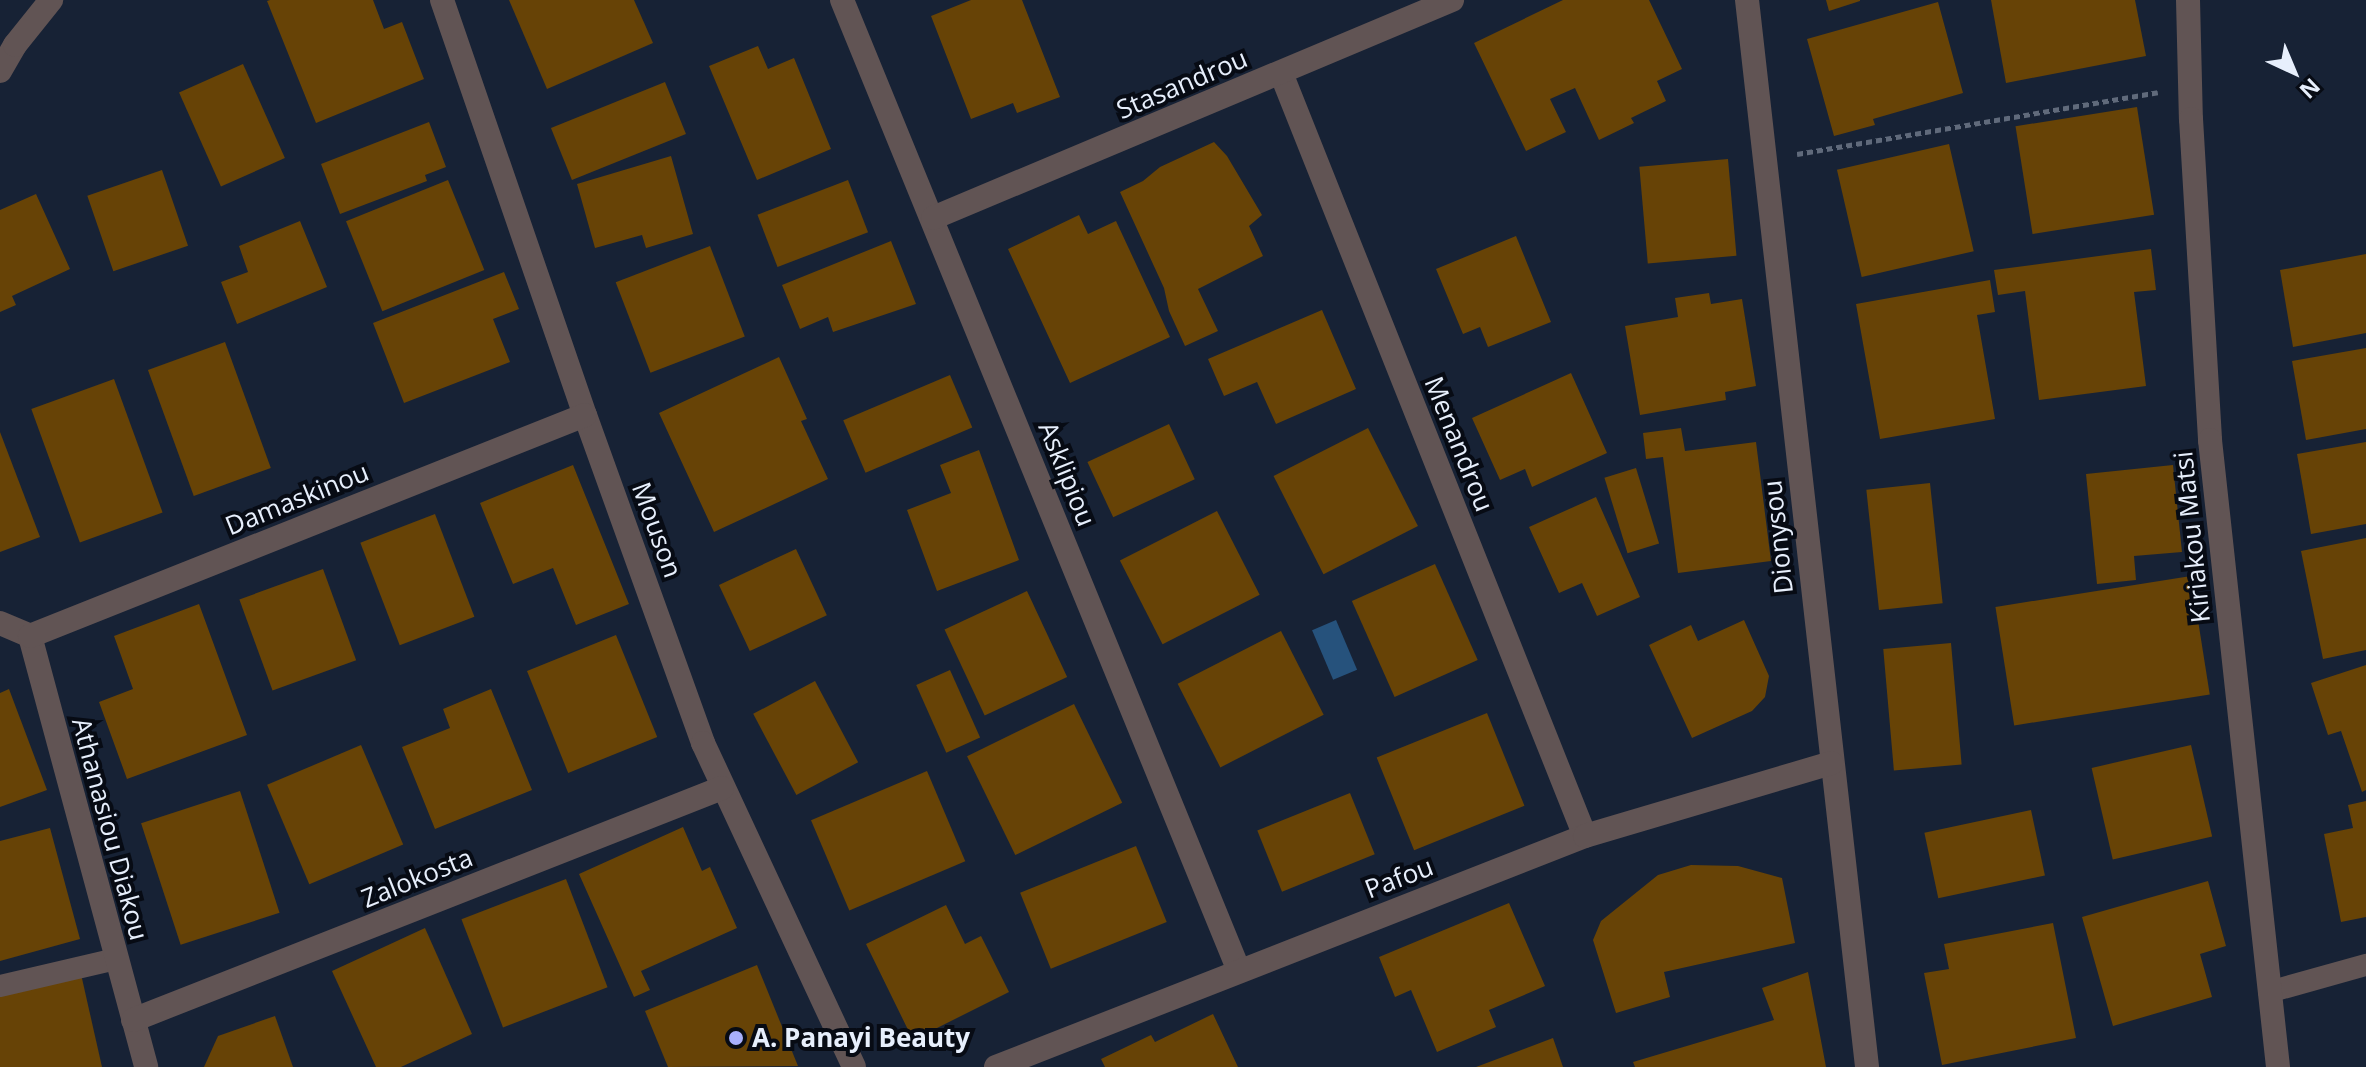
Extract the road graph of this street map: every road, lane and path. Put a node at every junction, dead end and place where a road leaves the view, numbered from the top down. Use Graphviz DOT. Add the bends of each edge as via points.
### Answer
graph roads {
  1 [pos="51,0"];
  2 [pos="442,0"];
  3 [pos="842,0"];
  4 [pos="1452,0"];
  5 [pos="1747,0"];
  6 [pos="2188,0"];
  7 [pos="8,41"];
  8 [pos="0,71"];
  9 [pos="1281,73"];
  10 [pos="2191,86"];
  11 [pos="1766,159"];
  12 [pos="933,218"];
  13 [pos="585,415"];
  14 [pos="0,623"];
  15 [pos="30,636"];
  16 [pos="1831,763"];
  17 [pos="722,788"];
  18 [pos="1585,836"];
  19 [pos="116,959"];
  20 [pos="2366,965"];
  21 [pos="1239,971"];
  22 [pos="0,986"];
  23 [pos="2269,992"];
  24 [pos="133,1020"];
  25 [pos="146,1067"];
  26 [pos="854,1067"];
  27 [pos="996,1067"];
  28 [pos="1867,1067"];
  29 [pos="2278,1067"];
  1 -- 7 [label="street"];
  2 -- 13 [label="street, Mouson"];
  3 -- 12 [label="street, Asklipiou"];
  4 -- 9 [label="street, Stasandrou"];
  5 -- 11 [label="street, Dionysou"];
  6 -- 10 [label="street, Kiriakou Matsi"];
  7 -- 8 [label="street"];
  9 -- 12 [label="street, Stasandrou"];
  9 -- 18 [label="street, Menandrou"];
  10 -- 11 [label="path"];
  10 -- 23 [label="street, Kiriakou Matsi" via="2210,440"];
  11 -- 16 [label="street, Dionysou"];
  12 -- 21 [label="street, Asklipiou"];
  13 -- 15 [label="street, Damaskinou"];
  13 -- 17 [label="street, Mouson"];
  14 -- 15 [label="street"];
  15 -- 19 [label="street, Athanasiou Diakou"];
  16 -- 18 [label="street, Pafou"];
  16 -- 28 [label="street, Dionysou"];
  17 -- 24 [label="street, Zalokosta"];
  17 -- 26 [label="street, Mouson"];
  18 -- 21 [label="street, Pafou"];
  19 -- 22 [label="lane"];
  19 -- 24 [label="street, Athanasiou Diakou"];
  20 -- 23 [label="lane"];
  21 -- 27 [label="street, Pafou"];
  23 -- 29 [label="street, Kiriakou Matsi"];
  24 -- 25 [label="street, Athanasiou Diakou"];
}
